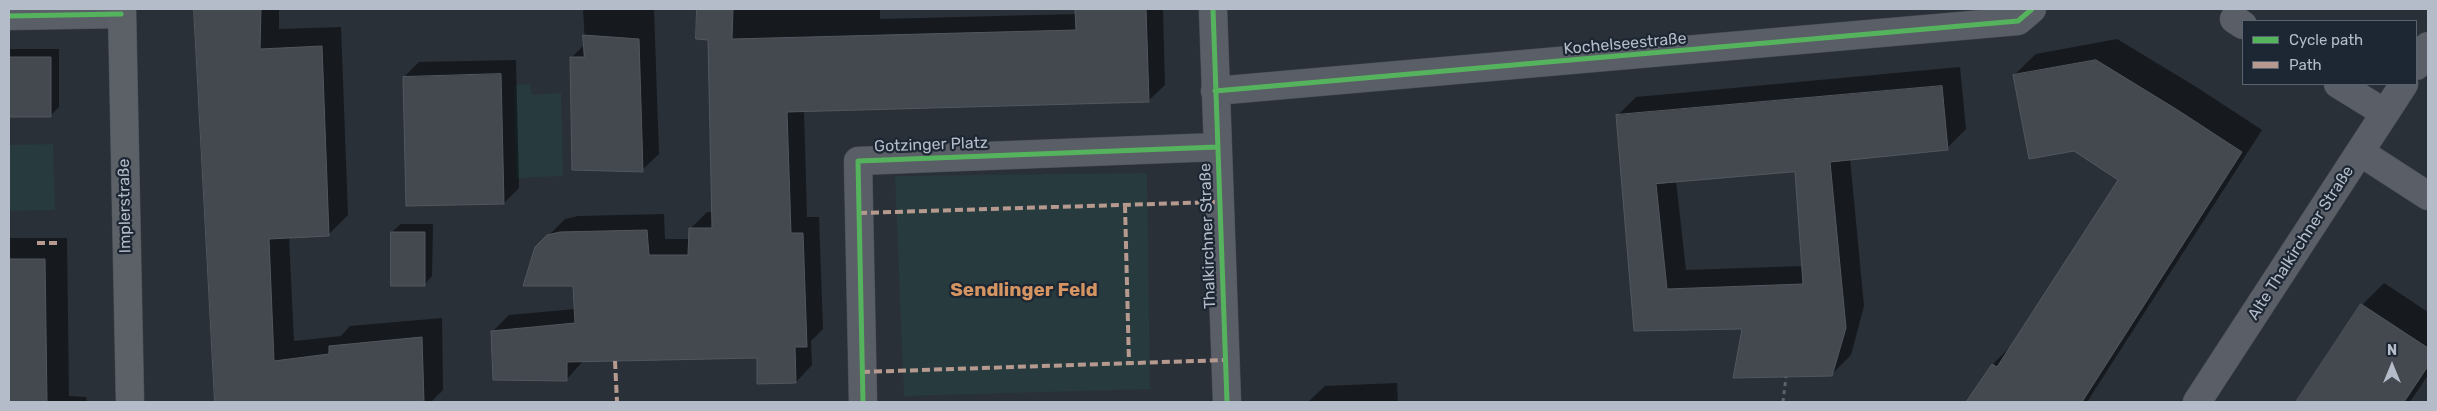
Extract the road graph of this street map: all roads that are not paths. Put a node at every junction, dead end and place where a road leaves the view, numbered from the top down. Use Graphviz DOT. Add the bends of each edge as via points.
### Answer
graph roads {
  1 [pos="1213,9"];
  2 [pos="2032,9"];
  3 [pos="122,12"];
  4 [pos="9,16"];
  5 [pos="2428,46"];
  6 [pos="2417,64"];
  7 [pos="2340,85"];
  8 [pos="2403,85"];
  9 [pos="1215,91"];
  10 [pos="2385,113"];
  11 [pos="1217,146"];
  12 [pos="2360,152"];
  13 [pos="2428,196"];
  14 [pos="130,402"];
  15 [pos="862,402"];
  16 [pos="1227,402"];
  17 [pos="2197,402"];
  1 -- 9 [label="street, Thalkirchner Straße"];
  2 -- 9 [label="street, Kochelseestraße" via="2018,21"];
  3 -- 4 [label="street"];
  3 -- 14 [label="main road, Implerstraße"];
  5 -- 6 [label="street"];
  7 -- 10 [label="street"];
  8 -- 10 [label="street, Alte Thalkirchner Straße"];
  9 -- 11 [label="street, Thalkirchner Straße"];
  10 -- 12 [label="street, Alte Thalkirchner Straße"];
  11 -- 15 [label="street, Gotzinger Platz" via="858,161"];
  11 -- 16 [label="street, Thalkirchner Straße"];
  12 -- 13 [label="street"];
  12 -- 17 [label="street, Alte Thalkirchner Straße"];
}
